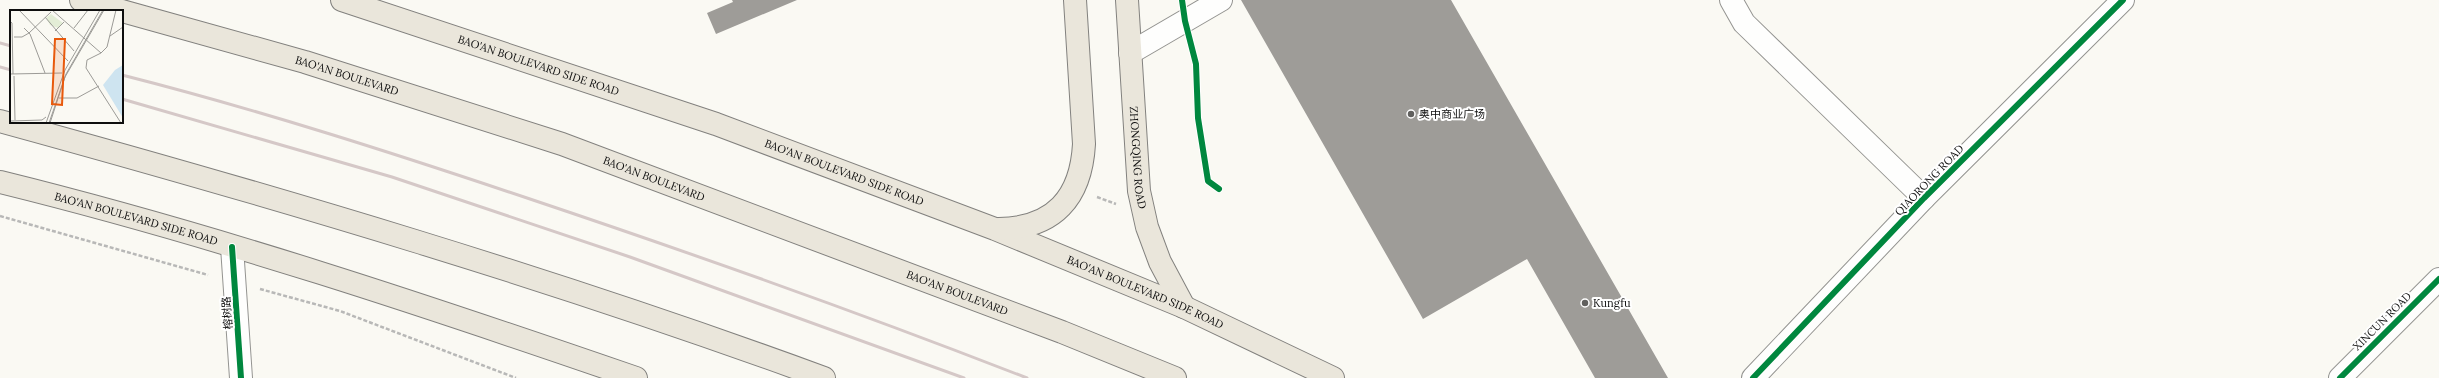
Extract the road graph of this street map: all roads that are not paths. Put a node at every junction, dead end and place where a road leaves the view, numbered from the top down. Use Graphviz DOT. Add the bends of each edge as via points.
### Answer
graph roads {
  1 [pos="81,0"];
  2 [pos="342,0"];
  3 [pos="1075,0"];
  4 [pos="1126,0"];
  5 [pos="1221,0"];
  6 [pos="1731,0"];
  7 [pos="2123,0"];
  8 [pos="117,10"];
  9 [pos="123,12"];
  10 [pos="1130,53"];
  11 [pos="0,121"];
  12 [pos="0,182"];
  13 [pos="1924,198"];
  14 [pos="995,229"];
  15 [pos="232,247"];
  16 [pos="2439,279"];
  17 [pos="1184,307"];
  18 [pos="241,378"];
  19 [pos="636,378"];
  20 [pos="824,378"];
  21 [pos="1175,378"];
  22 [pos="1333,378"];
  23 [pos="1753,378"];
  24 [pos="2340,378"];
  1 -- 8 [label="main road, BAO'AN BOULEVARD"];
  2 -- 14 [label="main road, BAO'AN BOULEVARD SIDE ROAD" via="716,124"];
  3 -- 14 [label="main road" via="1084,144 1081,172 1070,196 1058,210 1040,221 1018,229"];
  4 -- 10 [label="main road, ZHONGQING ROAD"];
  5 -- 10 [label="street"];
  6 -- 13 [label="street" via="1744,23"];
  7 -- 13 [label="street, QIAORONG ROAD"];
  9 -- 21 [label="main road, BAO'AN BOULEVARD" via="305,62 562,144 1062,332"];
  10 -- 17 [label="main road, ZHONGQING ROAD" via="1136,161 1147,227 1160,262"];
  11 -- 20 [label="main road" via="167,167 550,284"];
  12 -- 15 [label="main road, BAO'AN BOULEVARD SIDE ROAD"];
  13 -- 23 [label="street, QIAORONG ROAD"];
  14 -- 17 [label="main road, BAO'AN BOULEVARD SIDE ROAD"];
  15 -- 18 [label="street, 榕树路"];
  15 -- 19 [label="main road, BAO'AN BOULEVARD SIDE ROAD" via="456,316"];
  16 -- 24 [label="street, XINCUN ROAD"];
  17 -- 22 [label="main road, BAO'AN BOULEVARD SIDE ROAD"];
}
